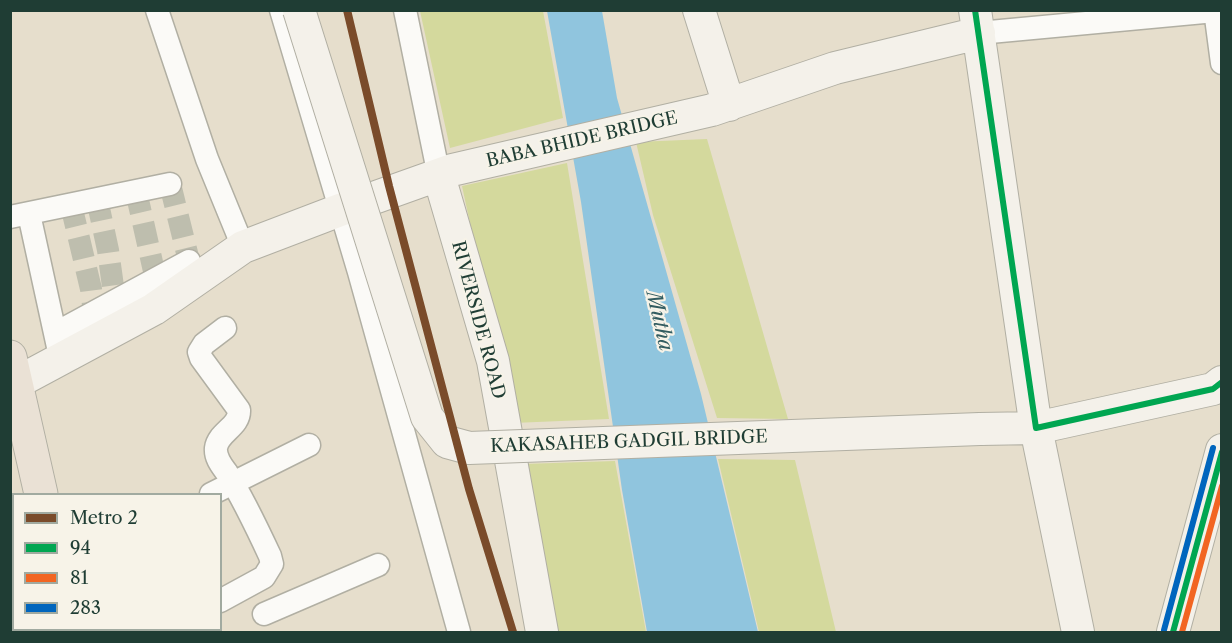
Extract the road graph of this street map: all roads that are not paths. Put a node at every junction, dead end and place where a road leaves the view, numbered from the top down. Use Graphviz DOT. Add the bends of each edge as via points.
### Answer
graph roads {
  1 [pos="157,10"];
  2 [pos="281,10"];
  3 [pos="299,10"];
  4 [pos="405,10"];
  5 [pos="699,10"];
  6 [pos="1215,11"];
  7 [pos="1221,12"];
  8 [pos="977,22"];
  9 [pos="1221,63"];
  10 [pos="720,107"];
  11 [pos="446,173"];
  12 [pos="170,184"];
  13 [pos="340,210"];
  14 [pos="20,215"];
  15 [pos="243,247"];
  16 [pos="189,261"];
  17 [pos="225,328"];
  18 [pos="58,346"];
  19 [pos="13,370"];
  20 [pos="1221,382"];
  21 [pos="1036,428"];
  22 [pos="309,445"];
  23 [pos="1221,450"];
  24 [pos="233,483"];
  25 [pos="41,493"];
  26 [pos="215,493"];
  27 [pos="378,565"];
  28 [pos="249,585"];
  29 [pos="222,600"];
  30 [pos="269,623"];
  31 [pos="459,633"];
  32 [pos="542,633"];
  33 [pos="1078,633"];
  34 [pos="1173,633"];
  1 -- 15 [label="street" via="174,93 207,159"];
  2 -- 13 [label="street"];
  3 -- 21 [label="street, KAKASAHEB GADGIL BRIDGE, bridge" via="428,417 447,442 469,448"];
  4 -- 11 [label="street, RIVERSIDE ROAD"];
  5 -- 10 [label="street"];
  6 -- 7 [label="street"];
  6 -- 8 [label="street"];
  6 -- 9 [label="street"];
  8 -- 10 [label="street, BABA BHIDE BRIDGE"];
  8 -- 21 [label="street"];
  10 -- 11 [label="street, BABA BHIDE BRIDGE"];
  11 -- 13 [label="street, BABA BHIDE BRIDGE"];
  11 -- 32 [label="street, RIVERSIDE ROAD" via="493,361"];
  12 -- 14 [label="street"];
  13 -- 15 [label="street, BABA BHIDE BRIDGE"];
  13 -- 31 [label="street"];
  14 -- 18 [label="street"];
  15 -- 18 [label="street, BABA BHIDE BRIDGE" via="154,309"];
  16 -- 18 [label="street"];
  17 -- 24 [label="street" via="199,351 239,410 240,417 216,446 219,461"];
  18 -- 19 [label="street, BABA BHIDE BRIDGE"];
  19 -- 25 [label="main road"];
  20 -- 21 [label="street, KAKASAHEB GADGIL BRIDGE" via="1213,388"];
  21 -- 33 [label="street"];
  22 -- 24 [label="street"];
  23 -- 34 [label="street"];
  24 -- 26 [label="street"];
  24 -- 28 [label="street" via="272,564 264,577"];
  27 -- 30 [label="street"];
  28 -- 29 [label="street"];
  28 -- 30 [label="street"];
}
